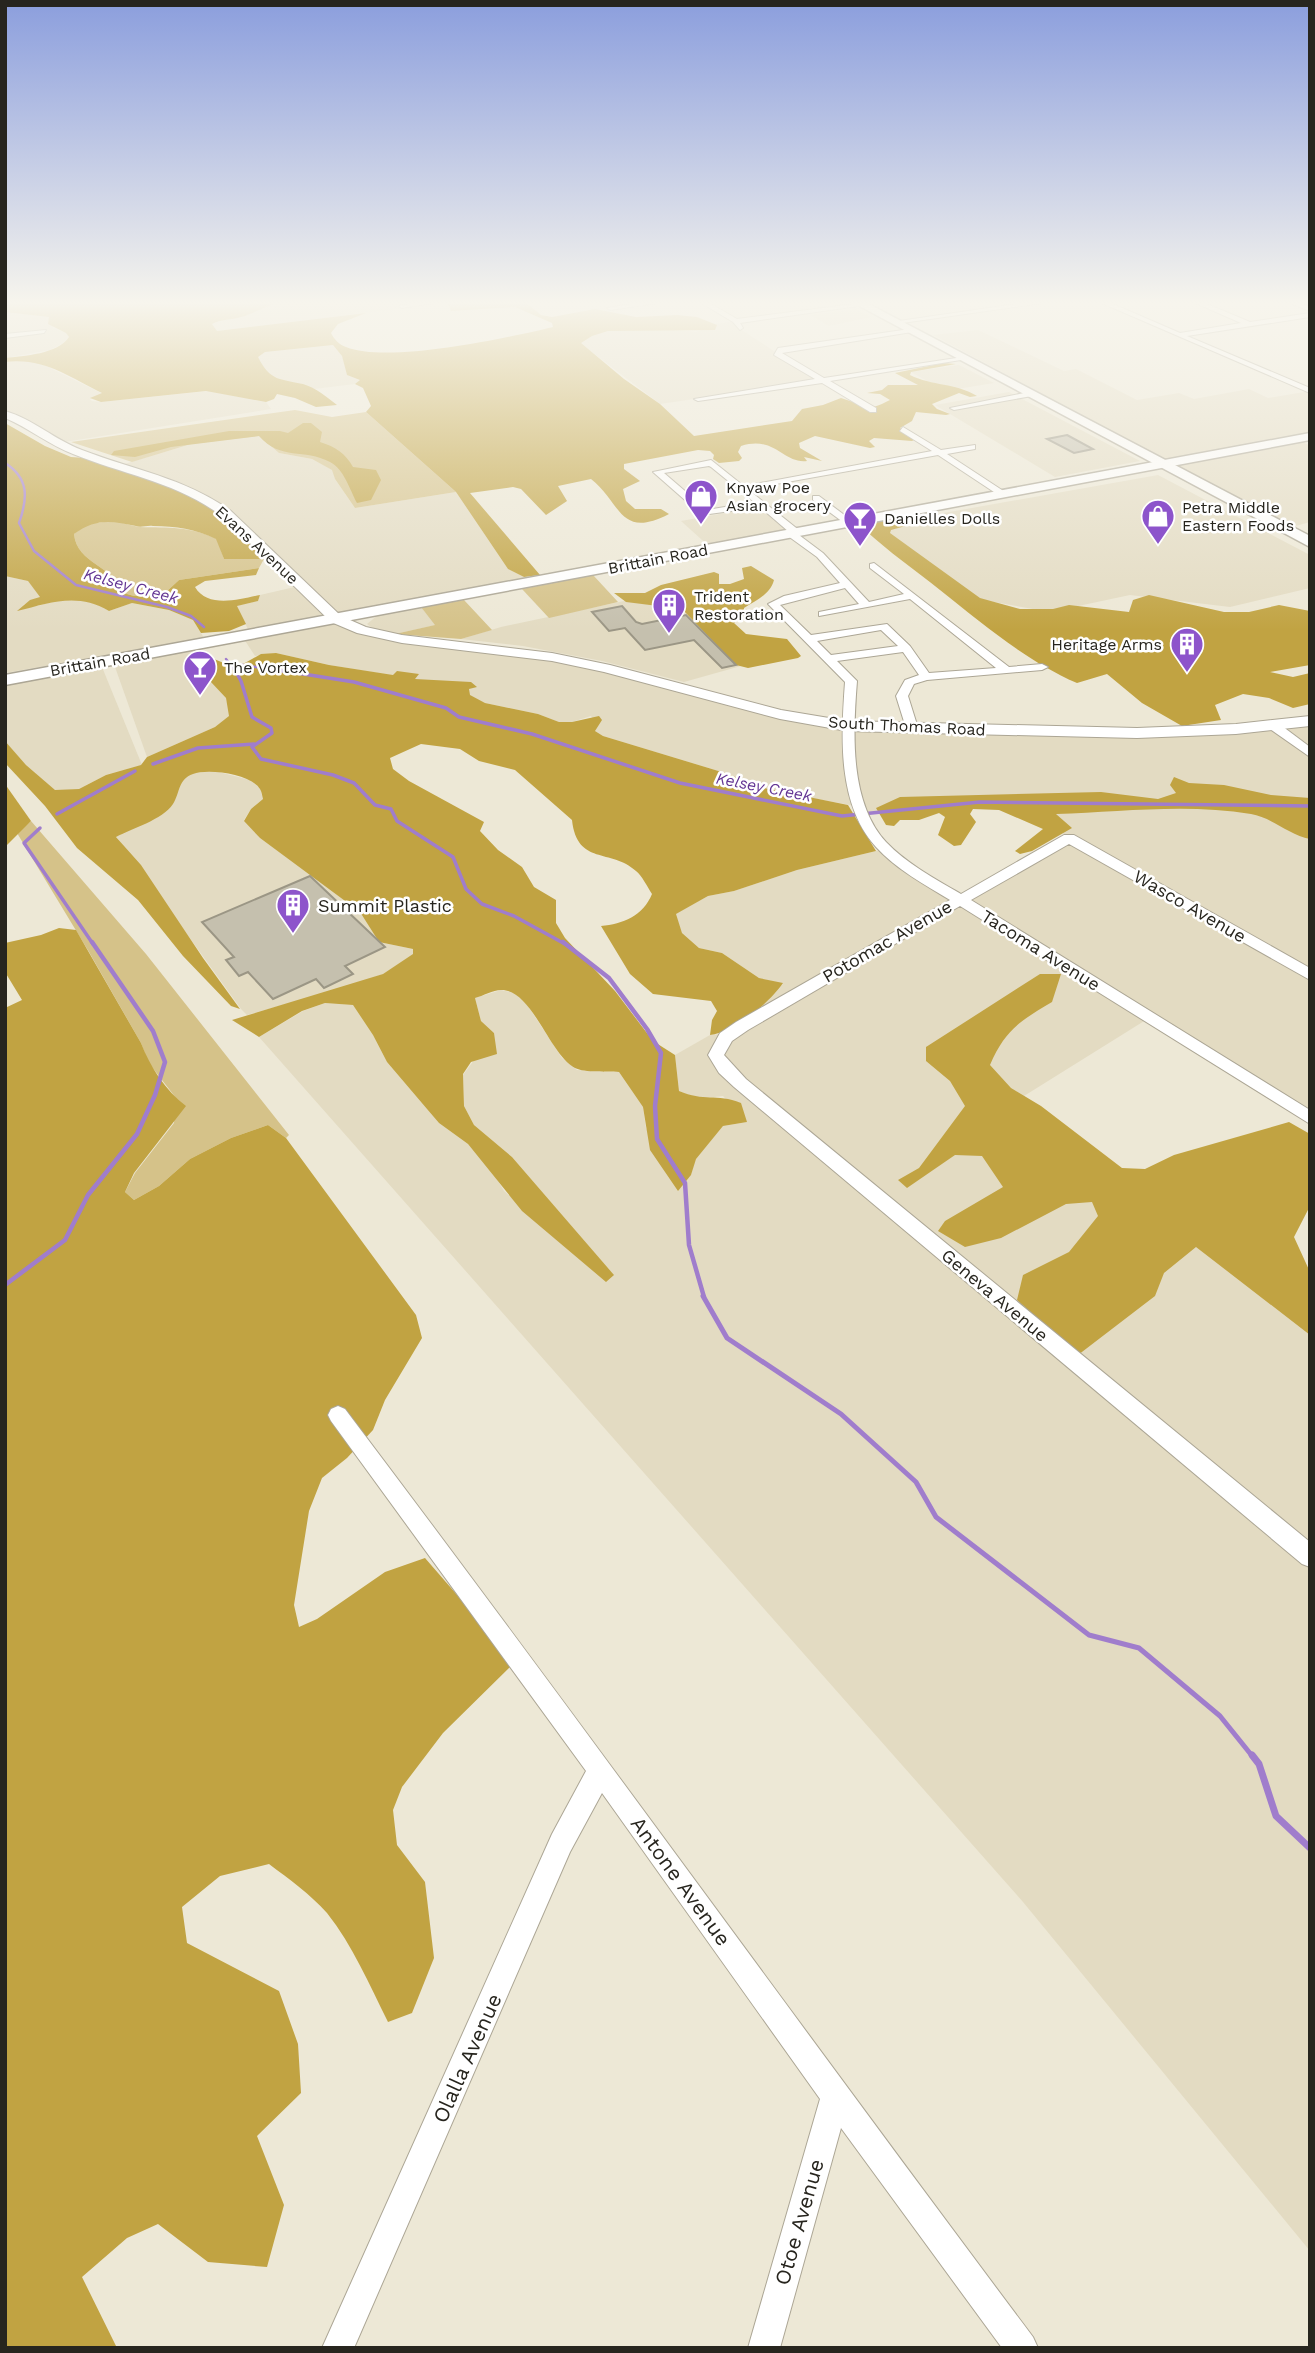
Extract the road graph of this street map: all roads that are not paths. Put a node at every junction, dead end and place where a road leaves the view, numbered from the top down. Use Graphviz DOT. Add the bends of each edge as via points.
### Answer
graph roads {
  1 [pos="1061,411"];
  2 [pos="5,414"];
  3 [pos="903,429"];
  4 [pos="1310,436"];
  5 [pos="972,447"];
  6 [pos="939,453"];
  7 [pos="1161,463"];
  8 [pos="759,484"];
  9 [pos="1003,494"];
  10 [pos="816,498"];
  11 [pos="762,505"];
  12 [pos="850,523"];
  13 [pos="794,534"];
  14 [pos="1310,542"];
  15 [pos="874,566"];
  16 [pos="846,585"];
  17 [pos="911,596"];
  18 [pos="866,605"];
  19 [pos="823,614"];
  20 [pos="336,619"];
  21 [pos="809,639"];
  22 [pos="470,645"];
  23 [pos="906,648"];
  24 [pos="831,659"];
  25 [pos="1042,667"];
  26 [pos="1006,670"];
  27 [pos="926,677"];
  28 [pos="5,680"];
  29 [pos="1310,721"];
  30 [pos="847,726"];
  31 [pos="1274,726"];
  32 [pos="912,728"];
  33 [pos="1310,752"];
  34 [pos="1069,838"];
  35 [pos="960,899"];
  36 [pos="1310,975"];
  37 [pos="742,1026"];
  38 [pos="1310,1118"];
  39 [pos="338,1415"];
  40 [pos="1310,1556"];
  41 [pos="600,1771"];
  42 [pos="835,2096"];
  43 [pos="338,2348"];
  44 [pos="764,2348"];
  45 [pos="1023,2348"];
  1 -- 7 [label="main road"];
  2 -- 20 [label="street, Evans Avenue" via="68,448 161,477 207,499"];
  3 -- 6 [label="street"];
  4 -- 7 [label="main road, Brittain Road"];
  5 -- 6 [label="street"];
  6 -- 8 [label="street"];
  6 -- 9 [label="street"];
  7 -- 9 [label="main road, Brittain Road"];
  7 -- 14 [label="main road"];
  9 -- 12 [label="main road, Brittain Road"];
  10 -- 12 [label="street"];
  11 -- 11 [label="street" via="711,463 657,472 705,513"];
  11 -- 13 [label="street"];
  12 -- 13 [label="main road, Brittain Road"];
  13 -- 16 [label="street"];
  13 -- 20 [label="main road, Brittain Road"];
  15 -- 17 [label="street"];
  16 -- 18 [label="street"];
  16 -- 21 [label="street, Tacoma Avenue" via="773,604"];
  17 -- 18 [label="street"];
  17 -- 26 [label="street"];
  18 -- 19 [label="street"];
  20 -- 22 [label="street, Evans Avenue" via="383,636"];
  20 -- 28 [label="main road, Brittain Road"];
  21 -- 23 [label="street" via="883,626"];
  21 -- 24 [label="street, Tacoma Avenue"];
  22 -- 30 [label="street, South Thomas Road" via="605,668 748,707"];
  23 -- 24 [label="street"];
  23 -- 27 [label="street"];
  24 -- 30 [label="street, Tacoma Avenue" via="851,681"];
  25 -- 26 [label="street"];
  26 -- 27 [label="street"];
  27 -- 32 [label="street" via="909,682 902,696"];
  29 -- 31 [label="street, South Thomas Road"];
  30 -- 32 [label="street, South Thomas Road"];
  30 -- 35 [label="street, Tacoma Avenue" via="861,807 873,835 887,850"];
  31 -- 32 [label="street, South Thomas Road" via="1147,733"];
  31 -- 33 [label="street"];
  34 -- 35 [label="street, Potomac Avenue"];
  34 -- 36 [label="street, Wasco Avenue"];
  35 -- 37 [label="street, Potomac Avenue"];
  35 -- 38 [label="street, Tacoma Avenue"];
  37 -- 40 [label="street, Geneva Avenue" via="726,1037 716,1055 733,1076"];
  39 -- 41 [label="street, Antone Avenue"];
  41 -- 42 [label="street, Antone Avenue"];
  41 -- 43 [label="street, Olalla Avenue" via="561,1843"];
  42 -- 44 [label="street, Otoe Avenue"];
  42 -- 45 [label="street, Antone Avenue"];
}
